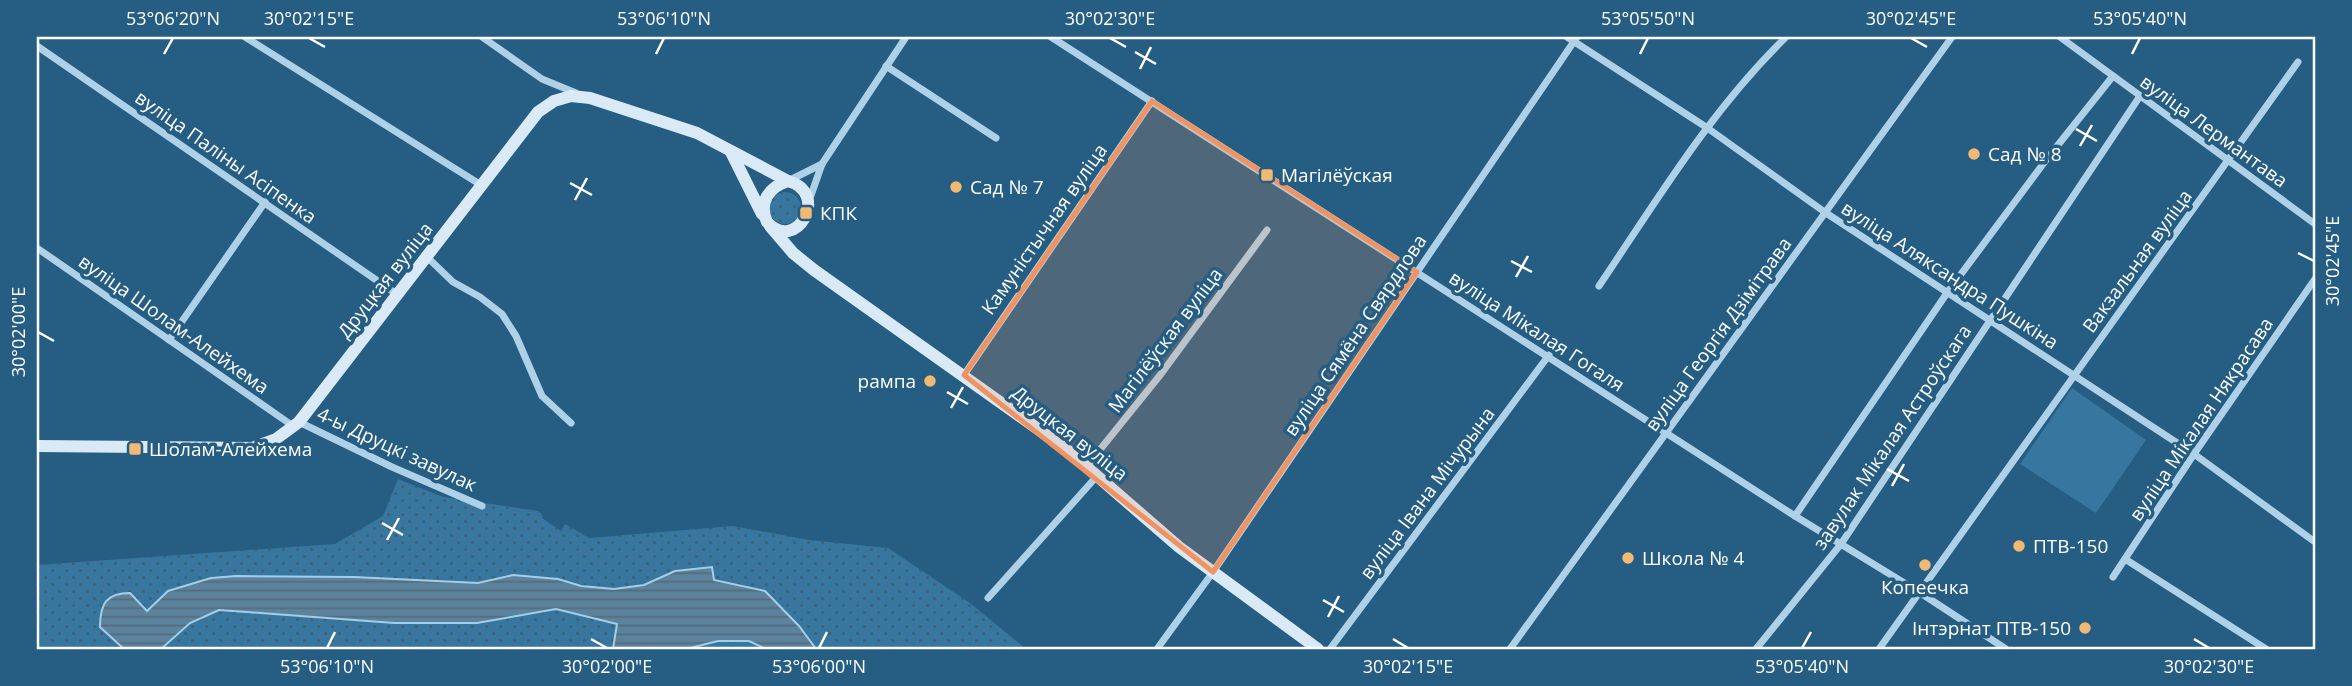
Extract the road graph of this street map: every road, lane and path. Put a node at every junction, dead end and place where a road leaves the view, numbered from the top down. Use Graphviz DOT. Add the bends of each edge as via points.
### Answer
graph roads {
  1 [pos="245,37"];
  2 [pos="482,37"];
  3 [pos="906,37"];
  4 [pos="1051,37"];
  5 [pos="1786,37"];
  6 [pos="1952,37"];
  7 [pos="2060,37"];
  8 [pos="1573,38"];
  9 [pos="37,46"];
  10 [pos="2298,62"];
  11 [pos="886,66"];
  12 [pos="2113,76"];
  13 [pos="2140,96"];
  14 [pos="590,98"];
  15 [pos="1152,102"];
  16 [pos="1706,127"];
  17 [pos="996,138"];
  18 [pos="731,152"];
  19 [pos="2228,162"];
  20 [pos="822,164"];
  21 [pos="788,181"];
  22 [pos="481,186"];
  23 [pos="265,202"];
  24 [pos="808,204"];
  25 [pos="1826,213"];
  26 [pos="767,222"];
  27 [pos="802,222"];
  28 [pos="2315,224"];
  29 [pos="1267,230"];
  30 [pos="37,247"];
  31 [pos="793,253"];
  32 [pos="427,257"];
  33 [pos="1417,272"];
  34 [pos="2315,279"];
  35 [pos="1599,286"];
  36 [pos="1947,293"];
  37 [pos="398,295"];
  38 [pos="1990,319"];
  39 [pos="169,340"];
  40 [pos="1549,355"];
  41 [pos="964,375"];
  42 [pos="2075,376"];
  43 [pos="571,423"];
  44 [pos="296,424"];
  45 [pos="1666,433"];
  46 [pos="37,446"];
  47 [pos="2194,454"];
  48 [pos="1086,467"];
  49 [pos="1097,476"];
  50 [pos="482,506"];
  51 [pos="1796,516"];
  52 [pos="2315,542"];
  53 [pos="1841,544"];
  54 [pos="2125,559"];
  55 [pos="1213,572"];
  56 [pos="2113,578"];
  57 [pos="1919,592"];
  58 [pos="988,598"];
  59 [pos="1157,649"];
  60 [pos="1318,649"];
  61 [pos="1330,649"];
  62 [pos="1510,649"];
  63 [pos="1756,649"];
  64 [pos="1879,649"];
  65 [pos="2006,649"];
  66 [pos="2266,649"];
  1 -- 22 [label="street"];
  2 -- 14 [label="street" via="542,79"];
  3 -- 11 [label="street"];
  4 -- 15 [label="street, вуліца Мікалая Гогаля"];
  5 -- 16 [label="street"];
  6 -- 25 [label="street, вуліца Георгія Дзімітрава"];
  7 -- 12 [label="street, вуліца Лермантава"];
  8 -- 16 [label="street, вуліца Аляксандра Пушкіна"];
  8 -- 33 [label="street, вуліца Сямёна Свярдлова"];
  9 -- 23 [label="street, вуліца Паліны Асіпенка"];
  10 -- 19 [label="street, Вакзальная вуліца"];
  11 -- 17 [label="street"];
  11 -- 20 [label="street"];
  12 -- 13 [label="street, вуліца Лермантава"];
  12 -- 36 [label="street"];
  13 -- 19 [label="street, вуліца Лермантава"];
  13 -- 38 [label="street, завулак Мікалая Астроўскага"];
  14 -- 18 [label="main road, Друцкая вуліца" via="697,133"];
  14 -- 22 [label="main road, Друцкая вуліца" via="570,96 538,112"];
  15 -- 33 [label="street, вуліца Мікалая Гогаля"];
  15 -- 41 [label="street, Камуністычная вуліца"];
  16 -- 25 [label="street, вуліца Аляксандра Пушкіна"];
  16 -- 35 [label="street"];
  18 -- 21 [label="main road, Друцкая вуліца"];
  18 -- 26 [label="main road, Друцкая вуліца"];
  19 -- 28 [label="street, вуліца Лермантава"];
  19 -- 42 [label="street, Вакзальная вуліца"];
  20 -- 21 [label="street"];
  20 -- 24 [label="street"];
  21 -- 24 [label="main road, Друцкая вуліца" via="802,187"];
  21 -- 26 [label="main road" via="766,195"];
  22 -- 32 [label="main road, Друцкая вуліца"];
  23 -- 37 [label="street, вуліца Паліны Асіпенка"];
  23 -- 39 [label="street"];
  24 -- 27 [label="main road"];
  25 -- 36 [label="street, вуліца Аляксандра Пушкіна"];
  25 -- 45 [label="street, вуліца Георгія Дзімітрава"];
  26 -- 27 [label="main road" via="782,231"];
  26 -- 31 [label="main road, Друцкая вуліца"];
  27 -- 31 [label="main road"];
  29 -- 48 [label="street, Магілёўская вуліца"];
  30 -- 39 [label="street, вуліца Шолам-Алейхема"];
  31 -- 41 [label="main road, Друцкая вуліца"];
  32 -- 37 [label="main road, Друцкая вуліца"];
  32 -- 43 [label="street" via="453,282 502,314 542,396"];
  33 -- 40 [label="street, вуліца Мікалая Гогаля"];
  33 -- 55 [label="street, вуліца Сямёна Свярдлова"];
  34 -- 47 [label="street, вуліца Мікалая Някрасава"];
  36 -- 38 [label="street, вуліца Аляксандра Пушкіна"];
  36 -- 51 [label="street"];
  37 -- 44 [label="main road, Друцкая вуліца"];
  38 -- 42 [label="street, вуліца Аляксандра Пушкіна"];
  38 -- 53 [label="street, завулак Мікалая Астроўскага"];
  39 -- 44 [label="street, вуліца Шолам-Алейхема"];
  40 -- 45 [label="street, вуліца Мікалая Гогаля"];
  40 -- 61 [label="street, вуліца Івана Мічурына"];
  41 -- 48 [label="main road, Друцкая вуліца"];
  42 -- 47 [label="street, вуліца Аляксандра Пушкіна"];
  42 -- 57 [label="street, Вакзальная вуліца"];
  44 -- 46 [label="main road, Друцкая вуліца" via="276,439 252,448"];
  44 -- 50 [label="street, 4-ы Друцкі завулак"];
  45 -- 51 [label="street, вуліца Мікалая Гогаля"];
  45 -- 62 [label="street, вуліца Георгія Дзімітрава"];
  47 -- 52 [label="street, вуліца Аляксандра Пушкіна"];
  47 -- 54 [label="street, вуліца Мікалая Някрасава"];
  48 -- 49 [label="main road, Друцкая вуліца"];
  49 -- 55 [label="main road, Друцкая вуліца"];
  49 -- 58 [label="street"];
  51 -- 53 [label="street, вуліца Мікалая Гогаля"];
  53 -- 57 [label="street, вуліца Мікалая Гогаля"];
  53 -- 63 [label="street, завулак Мікалая Астроўскага"];
  54 -- 56 [label="street, вуліца Мікалая Някрасава"];
  54 -- 66 [label="street"];
  55 -- 59 [label="street, вуліца Сямёна Свярдлова"];
  55 -- 60 [label="main road, Друцкая вуліца"];
  57 -- 64 [label="street, Вакзальная вуліца"];
  57 -- 65 [label="street, вуліца Мікалая Гогаля"];
}
